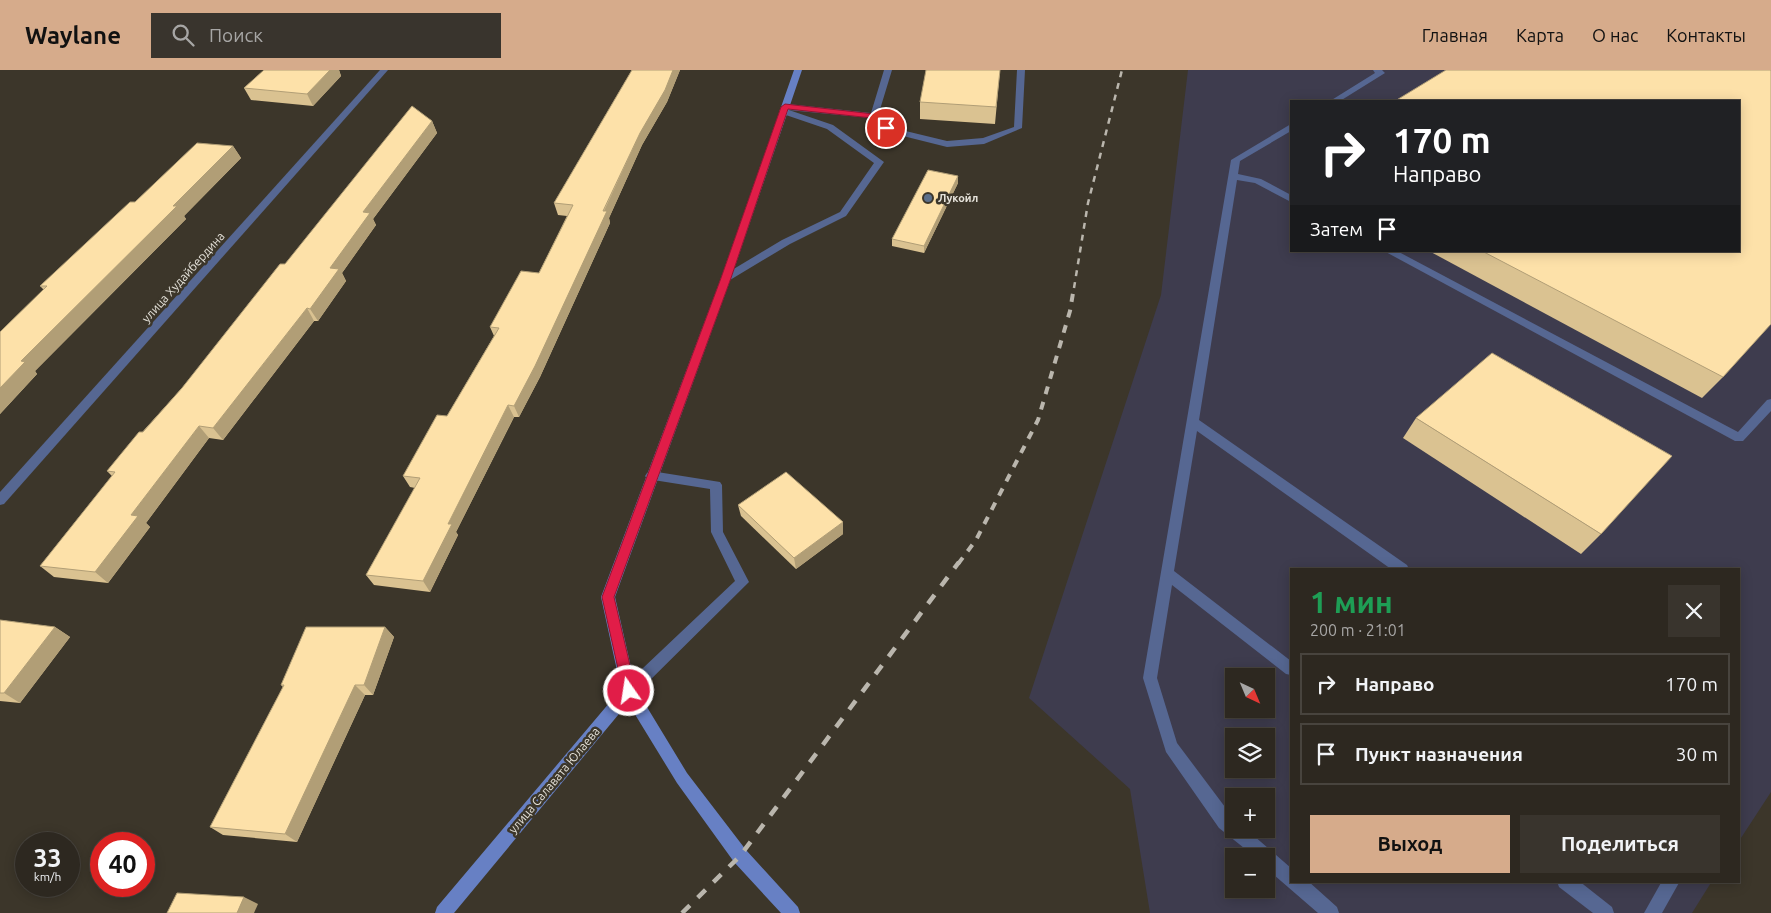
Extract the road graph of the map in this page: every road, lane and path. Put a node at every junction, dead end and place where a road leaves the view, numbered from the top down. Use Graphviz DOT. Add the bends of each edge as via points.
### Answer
graph roads {
  1 [pos="384,70"];
  2 [pos="798,70"];
  3 [pos="888,70"];
  4 [pos="1021,70"];
  5 [pos="1377,70"];
  6 [pos="1336,100"];
  7 [pos="784,109"];
  8 [pos="874,116"];
  9 [pos="1290,128"];
  10 [pos="1233,176"];
  11 [pos="1290,198"];
  12 [pos="1391,252"];
  13 [pos="726,278"];
  14 [pos="1771,403"];
  15 [pos="1193,422"];
  16 [pos="651,476"];
  17 [pos="0,500"];
  18 [pos="1401,568"];
  19 [pos="1168,573"];
  20 [pos="1290,668"];
  21 [pos="629,691"];
  22 [pos="1256,848"];
  23 [pos="1275,864"];
  24 [pos="1290,877"];
  25 [pos="1297,883"];
  26 [pos="1568,883"];
  27 [pos="1671,883"];
  28 [pos="443,913"];
  29 [pos="792,913"];
  30 [pos="1331,913"];
  31 [pos="1606,913"];
  32 [pos="1652,913"];
  1 -- 17 [label="street, улица Худайбердина"];
  2 -- 7 [label="street"];
  3 -- 8 [label="street"];
  4 -- 8 [label="street" via="1018,128 984,141 947,144 886,128"];
  5 -- 6 [label="street" via="1381,73"];
  7 -- 8 [label="street"];
  7 -- 13 [label="street"];
  7 -- 13 [label="street" via="830,127 879,162 843,214 786,242"];
  9 -- 10 [label="street" via="1236,160"];
  10 -- 11 [label="street" via="1258,181"];
  10 -- 15 [label="street"];
  12 -- 14 [label="street" via="1739,438"];
  13 -- 16 [label="street"];
  15 -- 18 [label="street"];
  15 -- 19 [label="street"];
  16 -- 21 [label="street" via="608,597"];
  16 -- 21 [label="street" via="716,486 718,532 742,582"];
  19 -- 20 [label="street"];
  19 -- 22 [label="street" via="1150,678 1172,747 1225,822"];
  21 -- 28 [label="street, улица Салавата Юлаева"];
  21 -- 29 [label="street" via="682,778 740,856"];
  23 -- 24 [label="street"];
  25 -- 30 [label="street"];
  26 -- 31 [label="street"];
  27 -- 32 [label="street"];
}
